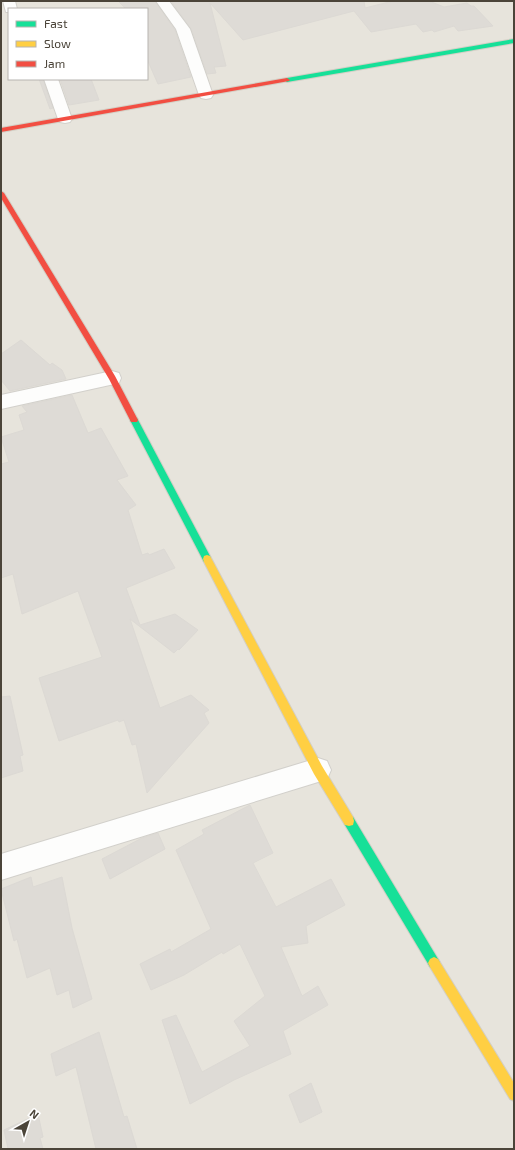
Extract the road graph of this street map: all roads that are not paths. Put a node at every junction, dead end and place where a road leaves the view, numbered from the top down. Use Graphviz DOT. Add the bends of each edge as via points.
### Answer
graph roads {
  1 [pos="162,1"];
  2 [pos="514,41"];
  3 [pos="51,80"];
  4 [pos="206,95"];
  5 [pos="65,119"];
  6 [pos="1,130"];
  7 [pos="1,193"];
  8 [pos="112,378"];
  9 [pos="1,402"];
  10 [pos="318,770"];
  11 [pos="1,867"];
  12 [pos="514,1095"];
  1 -- 4 [label="street" via="183,29"];
  2 -- 4 [label="street"];
  3 -- 5 [label="street"];
  4 -- 5 [label="street"];
  5 -- 6 [label="street"];
  7 -- 8 [label="street"];
  8 -- 9 [label="street"];
  8 -- 10 [label="street"];
  10 -- 11 [label="street"];
  10 -- 12 [label="street"];
}
